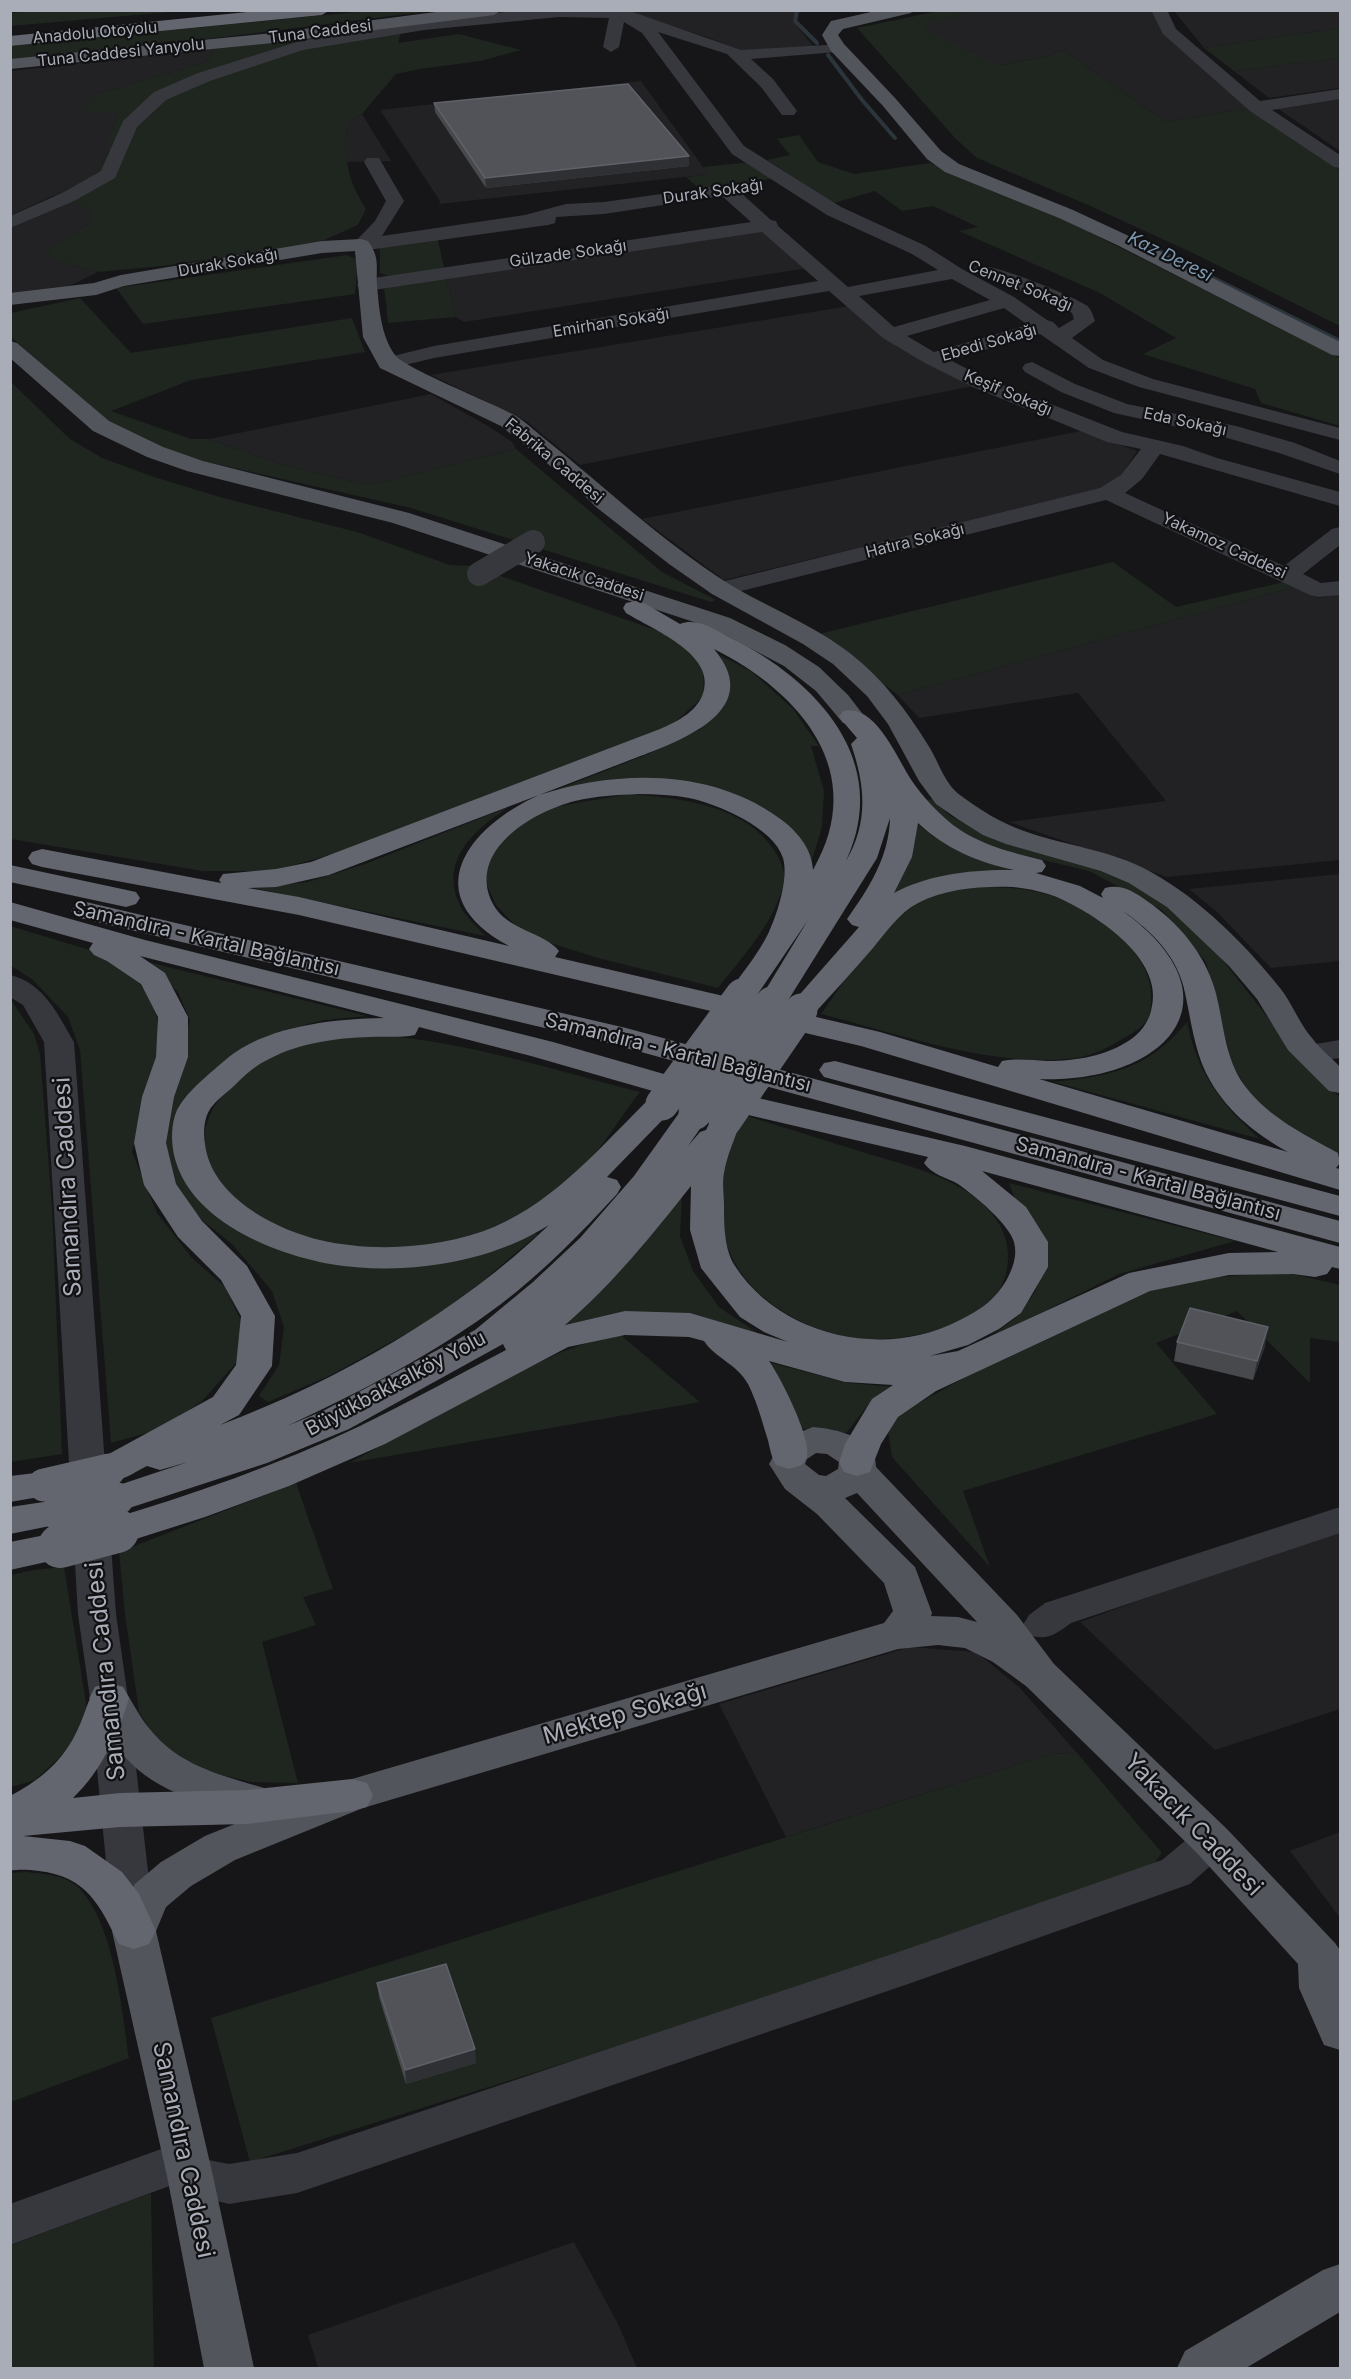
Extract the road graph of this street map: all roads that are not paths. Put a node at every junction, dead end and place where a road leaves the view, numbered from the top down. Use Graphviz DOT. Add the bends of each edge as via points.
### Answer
graph roads {
  1 [pos="238,10"];
  2 [pos="322,10"];
  3 [pos="455,10"];
  4 [pos="494,10"];
  5 [pos="905,10"];
  6 [pos="1159,10"];
  7 [pos="623,15"];
  8 [pos="849,21"];
  9 [pos="10,32"];
  10 [pos="10,41"];
  11 [pos="218,44"];
  12 [pos="611,47"];
  13 [pos="837,47"];
  14 [pos="739,55"];
  15 [pos="15,64"];
  16 [pos="1341,94"];
  17 [pos="1256,107"];
  18 [pos="919,109"];
  19 [pos="788,111"];
  20 [pos="959,151"];
  21 [pos="373,162"];
  22 [pos="1341,163"];
  23 [pos="787,181"];
  24 [pos="726,190"];
  25 [pos="10,223"];
  26 [pos="769,225"];
  27 [pos="361,245"];
  28 [pos="919,250"];
  29 [pos="955,273"];
  30 [pos="367,285"];
  31 [pos="840,288"];
  32 [pos="10,299"];
  33 [pos="1007,301"];
  34 [pos="1052,332"];
  35 [pos="890,334"];
  36 [pos="1341,334"];
  37 [pos="10,347"];
  38 [pos="1341,350"];
  39 [pos="1081,355"];
  40 [pos="932,359"];
  41 [pos="388,363"];
  42 [pos="10,367"];
  43 [pos="1032,368"];
  44 [pos="980,383"];
  45 [pos="1341,434"];
  46 [pos="1153,447"];
  47 [pos="1341,468"];
  48 [pos="1108,493"];
  49 [pos="1341,499"];
  50 [pos="1341,534"];
  51 [pos="533,542"];
  52 [pos="479,574"];
  53 [pos="1287,575"];
  54 [pos="722,588"];
  55 [pos="1341,588"];
  56 [pos="635,608"];
  57 [pos="812,639"];
  58 [pos="852,717"];
  59 [pos="898,782"];
  60 [pos="10,853"];
  61 [pos="119,871"];
  62 [pos="10,873"];
  63 [pos="10,895"];
  64 [pos="10,911"];
  65 [pos="782,936"];
  66 [pos="10,983"];
  67 [pos="630,983"];
  68 [pos="787,1006"];
  69 [pos="869,1039"];
  70 [pos="1341,1049"];
  71 [pos="542,1050"];
  72 [pos="1307,1053"];
  73 [pos="1341,1084"];
  74 [pos="662,1104"];
  75 [pos="710,1117"];
  76 [pos="813,1121"];
  77 [pos="1341,1168"];
  78 [pos="1341,1180"];
  79 [pos="1341,1206"];
  80 [pos="1341,1232"];
  81 [pos="1341,1258"];
  82 [pos="1341,1270"];
  83 [pos="690,1325"];
  84 [pos="961,1363"];
  85 [pos="372,1435"];
  86 [pos="856,1466"];
  87 [pos="796,1470"];
  88 [pos="114,1500"];
  89 [pos="43,1508"];
  90 [pos="1341,1520"];
  91 [pos="10,1521"];
  92 [pos="10,1556"];
  93 [pos="1042,1625"];
  94 [pos="897,1634"];
  95 [pos="1040,1675"];
  96 [pos="109,1698"];
  97 [pos="352,1795"];
  98 [pos="266,1805"];
  99 [pos="120,1810"];
  100 [pos="10,1818"];
  101 [pos="1212,1841"];
  102 [pos="10,1854"];
  103 [pos="134,1931"];
  104 [pos="1330,1968"];
  105 [pos="1341,2031"];
  106 [pos="188,2168"];
  107 [pos="10,2225"];
  108 [pos="1341,2286"];
  109 [pos="229,2368"];
  110 [pos="1202,2368"];
  1 -- 9 [label="highway, Anadolu Otoyolu"];
  2 -- 10 [label="highway, Anadolu Otoyolu"];
  3 -- 11 [label="main road"];
  4 -- 11 [label="main road, Tuna Caddesi"];
  5 -- 8 [label="main road"];
  6 -- 17 [label="street" via="1169,31"];
  7 -- 12 [label="street"];
  7 -- 14 [label="street" via="720,45"];
  7 -- 23 [label="street" via="648,30 738,150"];
  7 -- 25 [label="street" via="520,14 424,25 300,46 261,58 160,96 129,124 109,174"];
  8 -- 13 [label="main road" via="831,30"];
  8 -- 18 [label="main road" via="851,38"];
  11 -- 15 [label="main road, Tuna Caddesi Yanyolu"];
  13 -- 14 [label="street"];
  13 -- 38 [label="main road" via="934,155 952,168 1095,227"];
  14 -- 19 [label="street"];
  16 -- 17 [label="street"];
  17 -- 22 [label="street"];
  20 -- 36 [label="main road" via="974,164 1089,211"];
  21 -- 27 [label="street" via="395,201 388,218"];
  23 -- 24 [label="street, Durak Sokağı"];
  23 -- 28 [label="street" via="834,211"];
  24 -- 26 [label="street, Keşif Sokağı"];
  24 -- 27 [label="street, Durak Sokağı" via="604,208 570,217"];
  26 -- 30 [label="street, Gülzade Sokağı"];
  26 -- 31 [label="street, Keşif Sokağı"];
  27 -- 30 [label="main road" via="367,254"];
  27 -- 32 [label="main road, Durak Sokağı" via="321,247 122,281 96,289"];
  28 -- 29 [label="street"];
  28 -- 34 [label="street, Cennet Sokağı" via="954,259 1081,310 1086,321"];
  29 -- 31 [label="street, Emirhan Sokağı"];
  29 -- 33 [label="street"];
  30 -- 41 [label="main road" via="374,338"];
  31 -- 35 [label="street, Keşif Sokağı"];
  31 -- 41 [label="street, Emirhan Sokağı" via="434,352"];
  33 -- 34 [label="street"];
  33 -- 35 [label="street"];
  34 -- 39 [label="street"];
  34 -- 40 [label="street, Ebedi Sokağı"];
  35 -- 40 [label="street, Keşif Sokağı"];
  37 -- 58 [label="main road, Yakacık Caddesi" via="95,422 155,453 401,518 721,623 809,671 830,689"];
  39 -- 43 [label="street"];
  39 -- 45 [label="street" via="1146,382"];
  40 -- 44 [label="street, Keşif Sokağı"];
  41 -- 54 [label="main road, Fabrika Caddesi" via="509,421 604,502"];
  42 -- 56 [label="main road, Yakacık Caddesi" via="81,433 150,466 381,528"];
  43 -- 44 [label="street"];
  43 -- 47 [label="street, Eda Sokağı" via="1068,388 1121,409 1228,431"];
  44 -- 46 [label="street, Keşif Sokağı" via="1115,437"];
  46 -- 48 [label="street, Hatıra Sokağı" via="1139,472"];
  46 -- 49 [label="street, Keşif Sokağı"];
  48 -- 53 [label="street, Yakamoz Caddesi"];
  48 -- 54 [label="street, Hatıra Sokağı"];
  50 -- 53 [label="street"];
  51 -- 52 [label="street, bridge"];
  53 -- 55 [label="street, Yakamoz Caddesi" via="1318,590"];
  54 -- 57 [label="main road, Fabrika Caddesi"];
  56 -- 61 [label="highway" via="692,642 717,667 719,680 709,706 699,718 677,731 319,869 248,881"];
  56 -- 65 [label="highway, Yakacık Caddesi" via="709,636 762,664 810,705 836,747 849,801 843,837 829,869"];
  57 -- 58 [label="main road" via="840,667 849,688"];
  57 -- 72 [label="main road" via="842,659 876,690 946,798 993,829 1111,865 1161,889 1240,960 1270,995"];
  58 -- 59 [label="highway" via="886,756"];
  58 -- 68 [label="highway, Yakacık Caddesi" via="868,753 875,784 877,819 873,840 821,923"];
  59 -- 68 [label="highway" via="904,815 902,843 887,882"];
  59 -- 77 [label="highway" via="928,820 962,845 1006,861 1084,880 1128,900 1145,913 1167,933 1192,969 1213,1051 1223,1076 1242,1101 1273,1130"];
  60 -- 61 [label="highway"];
  61 -- 67 [label="highway" via="299,906"];
  62 -- 79 [label="highway, Samandıra - Kartal Bağlantısı" via="232,920 591,1007"];
  63 -- 80 [label="highway, Samandıra - Kartal Bağlantısı" via="615,1035"];
  64 -- 71 [label="highway"];
  64 -- 88 [label="highway" via="118,955 154,979 173,1017 172,1057 158,1097 150,1143 160,1185 190,1229 235,1274 258,1316 254,1366 226,1406"];
  65 -- 67 [label="highway" via="799,880 795,853 774,826 732,802 674,788 636,786 566,795 510,820 477,857 473,885 478,904 507,932 534,947"];
  65 -- 74 [label="highway, Yakacık Caddesi, bridge"];
  66 -- 96 [label="street, Samandıra Caddesi" via="34,1000 59,1042 96,1602"];
  67 -- 69 [label="highway"];
  68 -- 69 [label="highway" via="895,904 924,890 969,880 1002,878 1037,882 1069,892 1116,918 1159,962 1171,998 1170,1012 1160,1030 1139,1048 1102,1065 1055,1070 1008,1068"];
  68 -- 75 [label="highway, bridge"];
  69 -- 78 [label="highway"];
  70 -- 72 [label="street"];
  71 -- 74 [label="highway" via="420,1029 365,1026 308,1036 265,1049 242,1061 208,1092 194,1107 188,1152 198,1175 220,1204 242,1220 331,1253 385,1257 415,1254 479,1243 525,1225 562,1201"];
  71 -- 76 [label="highway"];
  72 -- 73 [label="main road"];
  74 -- 88 [label="highway, Büyükbakkalköy Yolu" via="618,1174 562,1234 489,1295 443,1327 332,1390 187,1451"];
  75 -- 76 [label="highway" via="707,1230 718,1268 752,1309 821,1343 872,1352 913,1348 956,1337 1009,1305 1031,1267 1030,1242 1014,1215 969,1176 937,1161"];
  75 -- 85 [label="highway" via="619,1254 583,1291 518,1346"];
  75 -- 88 [label="highway, Büyükbakkalköy Yolu" via="592,1246 487,1338 336,1420 254,1455"];
  76 -- 81 [label="highway" via="954,1153"];
  82 -- 84 [label="highway" via="1293,1263 1228,1264 1141,1281"];
  83 -- 84 [label="highway" via="845,1370 892,1372"];
  83 -- 85 [label="highway" via="625,1323 558,1338"];
  83 -- 87 [label="highway" via="749,1360 769,1387"];
  84 -- 86 [label="highway" via="923,1382 885,1408 863,1444"];
  85 -- 88 [label="highway" via="192,1508"];
  86 -- 87 [label="main road, Yakacık Caddesi" via="853,1453 846,1447 825,1440 802,1443 794,1449"];
  86 -- 95 [label="main road, Yakacık Caddesi" via="1004,1625"];
  87 -- 94 [label="main road" via="901,1576 913,1612"];
  88 -- 89 [label="highway, bridge"];
  88 -- 89 [label="highway, bridge"];
  89 -- 91 [label="highway"];
  89 -- 92 [label="highway"];
  90 -- 93 [label="street" via="1058,1613"];
  94 -- 95 [label="main road, Yakacık Caddesi" via="945,1630 973,1635 998,1646"];
  94 -- 97 [label="main road, Mektep Sokağı"];
  95 -- 101 [label="main road, Yakacık Caddesi"];
  96 -- 98 [label="main road" via="139,1746 167,1769 200,1786"];
  96 -- 99 [label="street, Samandıra Caddesi"];
  96 -- 100 [label="highway" via="88,1750 55,1789"];
  97 -- 98 [label="highway"];
  97 -- 103 [label="main road, Mektep Sokağı" via="220,1848 176,1874 150,1896"];
  98 -- 99 [label="highway"];
  99 -- 100 [label="highway"];
  99 -- 103 [label="street, Samandıra Caddesi"];
  101 -- 104 [label="main road, Yakacık Caddesi"];
  101 -- 106 [label="street" via="1176,1872 297,2173 229,2184"];
  102 -- 103 [label="highway" via="70,1858 107,1884 124,1906"];
  103 -- 106 [label="main road, Samandıra Caddesi"];
  104 -- 105 [label="main road" via="1321,1988"];
  106 -- 107 [label="street"];
  106 -- 109 [label="main road, Samandıra Caddesi"];
  108 -- 110 [label="main road"];
}
